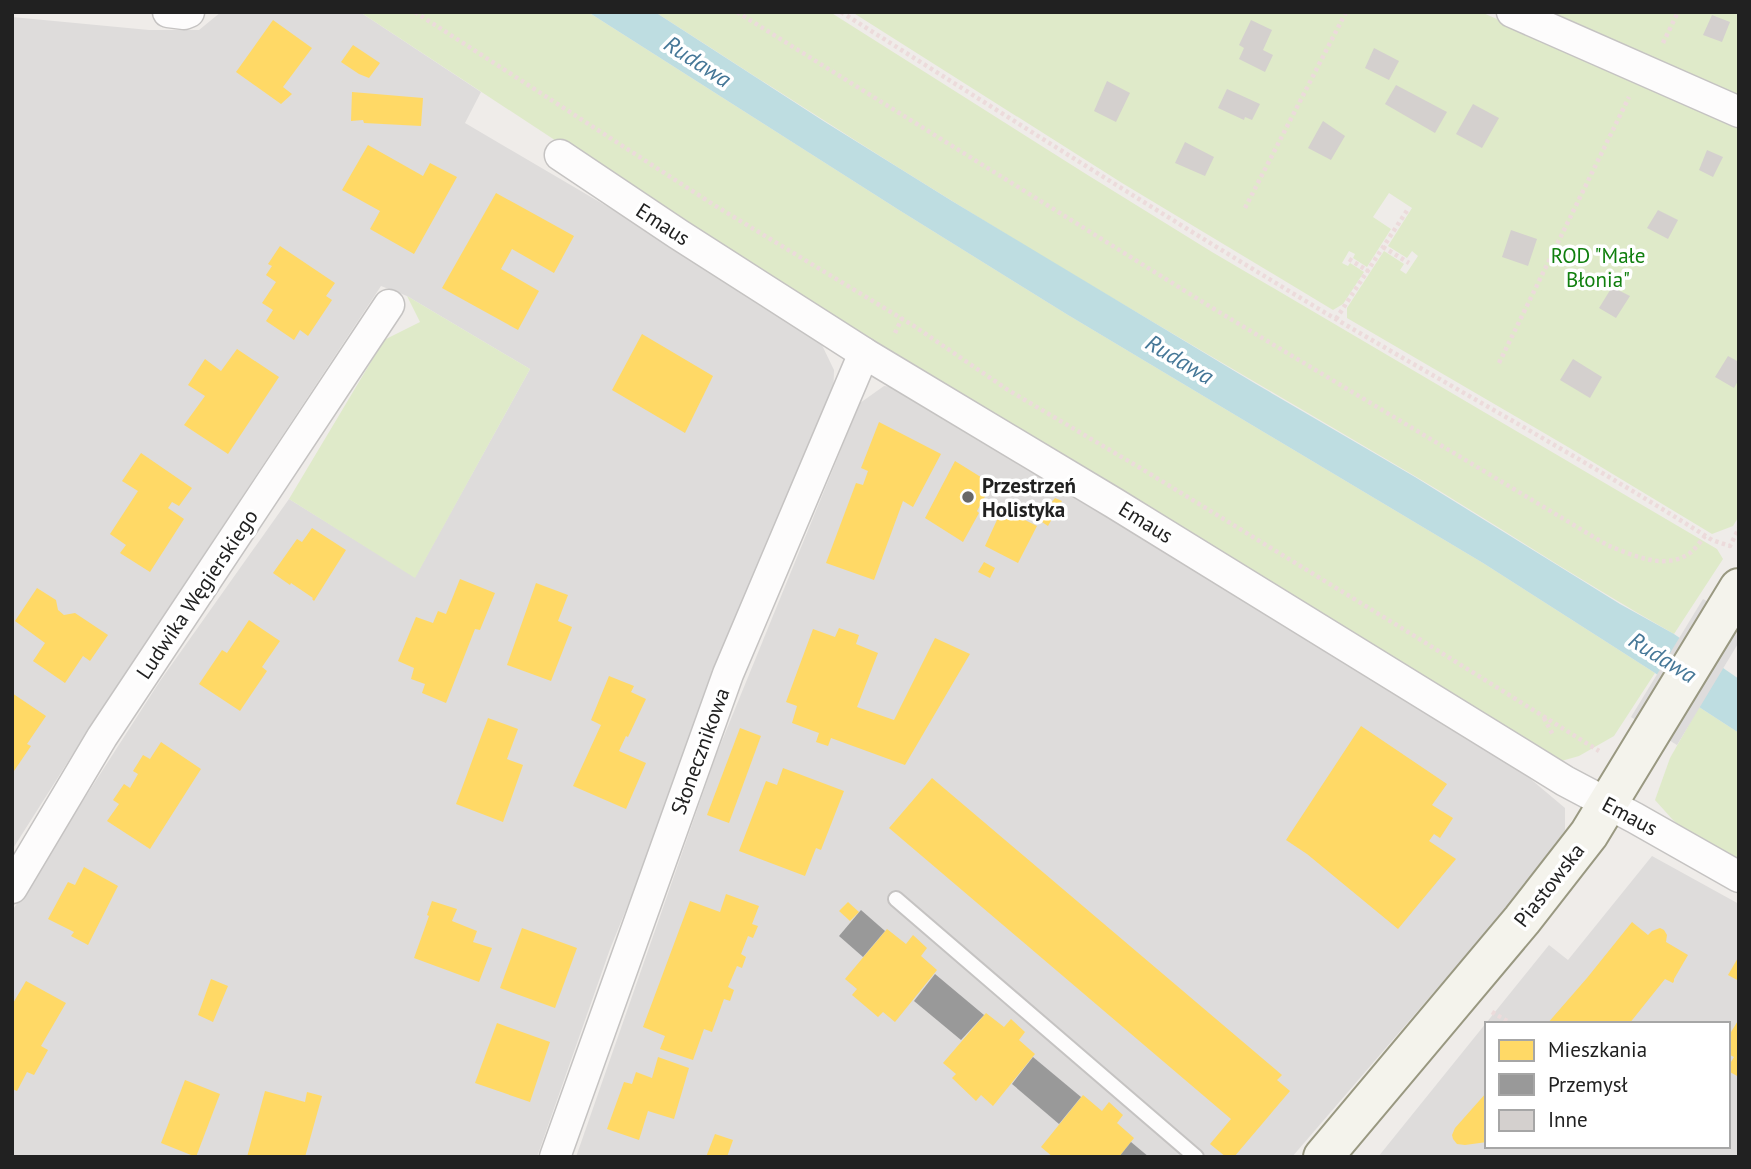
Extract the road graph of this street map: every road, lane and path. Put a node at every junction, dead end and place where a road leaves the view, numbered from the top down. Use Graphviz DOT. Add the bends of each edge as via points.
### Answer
graph roads {
  1 [pos="167,12"];
  2 [pos="189,12"];
  3 [pos="415,12"];
  4 [pos="737,12"];
  5 [pos="841,12"];
  6 [pos="1346,12"];
  7 [pos="1512,12"];
  8 [pos="1678,12"];
  9 [pos="1662,46"];
  10 [pos="1632,93"];
  11 [pos="1739,112"];
  12 [pos="560,155"];
  13 [pos="1245,208"];
  14 [pos="1408,209"];
  15 [pos="1383,247"];
  16 [pos="1349,259"];
  17 [pos="1409,263"];
  18 [pos="1368,271"];
  19 [pos="389,305"];
  20 [pos="1336,319"];
  21 [pos="864,353"];
  22 [pos="1499,363"];
  23 [pos="1739,528"];
  24 [pos="1705,536"];
  25 [pos="1732,599"];
  26 [pos="1605,755"];
  27 [pos="1608,804"];
  28 [pos="1739,877"];
  29 [pos="12,888"];
  30 [pos="896,899"];
  31 [pos="1485,1009"];
  32 [pos="1508,1022"];
  33 [pos="555,1157"];
  34 [pos="1196,1157"];
  35 [pos="1323,1157"];
  1 -- 2 [label="street"];
  3 -- 26 [label="path" via="1008,390"];
  4 -- 24 [label="path" via="1213,309 1607,545 1658,561 1685,556"];
  5 -- 20 [label="path"];
  6 -- 13 [label="path"];
  7 -- 11 [label="street"];
  8 -- 9 [label="path"];
  10 -- 22 [label="path"];
  12 -- 21 [label="street, Emaus"];
  14 -- 15 [label="path"];
  15 -- 17 [label="path"];
  15 -- 18 [label="path"];
  16 -- 18 [label="path"];
  18 -- 20 [label="path"];
  19 -- 29 [label="street, Ludwika Węgierskiego" via="102,737"];
  20 -- 24 [label="path"];
  21 -- 27 [label="street, Emaus"];
  21 -- 33 [label="street, Słonecznikowa" via="728,674"];
  23 -- 24 [label="path" via="1730,546"];
  25 -- 27 [label="street, Piastowska"];
  27 -- 28 [label="street, Emaus"];
  27 -- 35 [label="street, Piastowska" via="1522,920"];
  30 -- 34 [label="lane"];
  31 -- 32 [label="path"];
}
